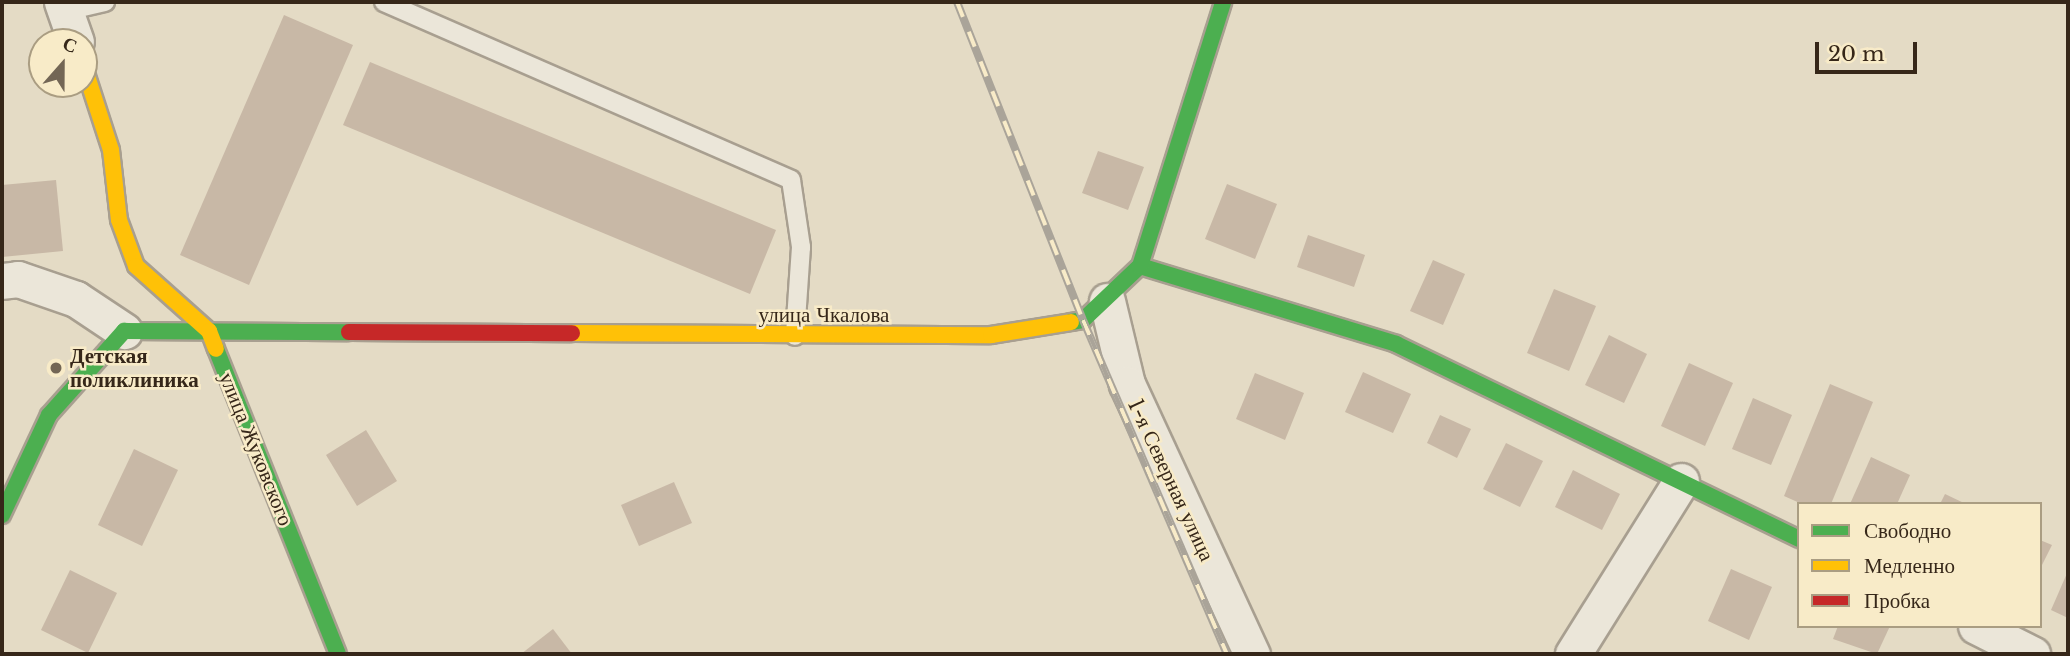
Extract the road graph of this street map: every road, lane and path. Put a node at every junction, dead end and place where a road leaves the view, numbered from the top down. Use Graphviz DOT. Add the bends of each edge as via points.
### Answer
graph roads {
  1 [pos="105,2"];
  2 [pos="384,2"];
  3 [pos="1223,2"];
  4 [pos="68,18"];
  5 [pos="94,98"];
  6 [pos="1140,266"];
  7 [pos="2,281"];
  8 [pos="1107,301"];
  9 [pos="124,331"];
  10 [pos="209,331"];
  11 [pos="795,336"];
  12 [pos="1681,481"];
  13 [pos="2,515"];
  14 [pos="1797,538"];
  15 [pos="1980,628"];
  16 [pos="338,654"];
  17 [pos="1252,654"];
  18 [pos="1573,654"];
  19 [pos="2032,654"];
  1 -- 4 [label="lane"];
  2 -- 11 [label="lane" via="792,180 802,247"];
  3 -- 6 [label="street, улица Чкалова"];
  5 -- 10 [label="street, улица Жуковского" via="111,150 119,220 136,266"];
  6 -- 8 [label="street, улица Чкалова"];
  6 -- 12 [label="street" via="1396,344"];
  7 -- 9 [label="street" via="18,279 76,299"];
  8 -- 11 [label="street, улица Чкалова" via="1083,320 991,335"];
  8 -- 17 [label="street, 1-я Северная улица" via="1127,384"];
  9 -- 10 [label="street, улица Чкалова"];
  9 -- 13 [label="street" via="49,415"];
  10 -- 11 [label="street, улица Чкалова"];
  10 -- 16 [label="street, улица Жуковского"];
  12 -- 14 [label="street"];
  12 -- 18 [label="street"];
  15 -- 19 [label="street"];
}
